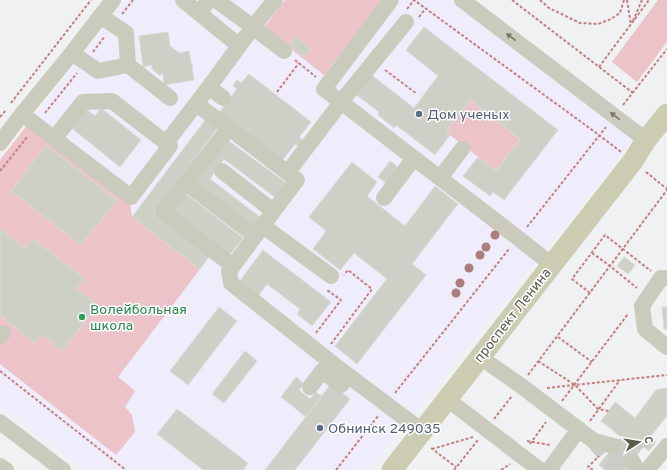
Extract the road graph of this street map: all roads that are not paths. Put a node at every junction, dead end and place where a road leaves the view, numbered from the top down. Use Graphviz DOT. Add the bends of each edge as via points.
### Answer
graph roads {
  1 [pos="112,0"];
  2 [pos="183,0"];
  3 [pos="209,0"];
  4 [pos="216,0"];
  5 [pos="275,0"];
  6 [pos="391,0"];
  7 [pos="462,0"];
  8 [pos="199,13"];
  9 [pos="100,16"];
  10 [pos="411,21"];
  11 [pos="253,27"];
  12 [pos="232,40"];
  13 [pos="284,51"];
  14 [pos="72,53"];
  15 [pos="128,64"];
  16 [pos="209,87"];
  17 [pos="170,98"];
  18 [pos="223,98"];
  19 [pos="341,102"];
  20 [pos="196,104"];
  21 [pos="22,114"];
  22 [pos="667,114"];
  23 [pos="229,128"];
  24 [pos="667,133"];
  25 [pos="54,139"];
  26 [pos="646,140"];
  27 [pos="0,143"];
  28 [pos="166,143"];
  29 [pos="462,149"];
  30 [pos="414,158"];
  31 [pos="632,161"];
  32 [pos="222,171"];
  33 [pos="288,172"];
  34 [pos="440,178"];
  35 [pos="186,183"];
  36 [pos="384,198"];
  37 [pos="273,211"];
  38 [pos="259,231"];
  39 [pos="552,265"];
  40 [pos="233,266"];
  41 [pos="331,276"];
  42 [pos="664,278"];
  43 [pos="667,347"];
  44 [pos="480,357"];
  45 [pos="348,375"];
  46 [pos="310,388"];
  47 [pos="447,399"];
  48 [pos="0,422"];
  49 [pos="583,427"];
  50 [pos="422,431"];
  51 [pos="614,446"];
  52 [pos="667,446"];
  53 [pos="0,466"];
  54 [pos="6,470"];
  55 [pos="63,470"];
  56 [pos="392,470"];
  57 [pos="540,470"];
  58 [pos="549,470"];
  59 [pos="647,470"];
  1 -- 9 [label="street"];
  2 -- 8 [label="street"];
  3 -- 8 [label="street"];
  4 -- 11 [label="street"];
  5 -- 11 [label="street"];
  6 -- 19 [label="street" via="324,89"];
  26 -- 7 [label="street, one-way"];
  8 -- 12 [label="street"];
  9 -- 14 [label="street"];
  9 -- 15 [label="street" via="126,33"];
  10 -- 19 [label="street"];
  11 -- 13 [label="street"];
  11 -- 16 [label="street"];
  14 -- 15 [label="street" via="98,71"];
  14 -- 21 [label="street"];
  15 -- 17 [label="street"];
  16 -- 18 [label="street"];
  16 -- 20 [label="street"];
  19 -- 30 [label="street"];
  19 -- 33 [label="street"];
  20 -- 23 [label="street"];
  20 -- 28 [label="street"];
  21 -- 25 [label="street"];
  21 -- 27 [label="street"];
  22 -- 26 [label="main road, проспект Ленина"];
  23 -- 33 [label="street"];
  23 -- 35 [label="street"];
  24 -- 31 [label="main road, проспект Ленина"];
  25 -- 28 [label="street" via="82,102 112,101"];
  25 -- 28 [label="street" via="131,197 170,146"];
  26 -- 31 [label="main road, проспект Ленина"];
  29 -- 34 [label="street"];
  30 -- 34 [label="street"];
  30 -- 36 [label="street"];
  31 -- 39 [label="main road, проспект Ленина"];
  32 -- 37 [label="street"];
  33 -- 37 [label="street" via="298,180"];
  34 -- 39 [label="street"];
  35 -- 38 [label="street"];
  35 -- 40 [label="street" via="163,212"];
  37 -- 38 [label="street"];
  38 -- 40 [label="street"];
  38 -- 41 [label="street"];
  39 -- 44 [label="main road, проспект Ленина"];
  40 -- 45 [label="street" via="229,271 231,283"];
  42 -- 43 [label="street" via="642,306 645,329"];
  44 -- 47 [label="main road, проспект Ленина"];
  44 -- 49 [label="street" via="555,411"];
  45 -- 46 [label="street" via="341,385 322,371"];
  45 -- 50 [label="street"];
  47 -- 50 [label="main road, проспект Ленина"];
  47 -- 57 [label="street"];
  48 -- 55 [label="street"];
  49 -- 51 [label="street" via="594,441"];
  49 -- 58 [label="street"];
  50 -- 56 [label="main road, проспект Ленина"];
  52 -- 59 [label="street"];
  53 -- 54 [label="street"];
}
